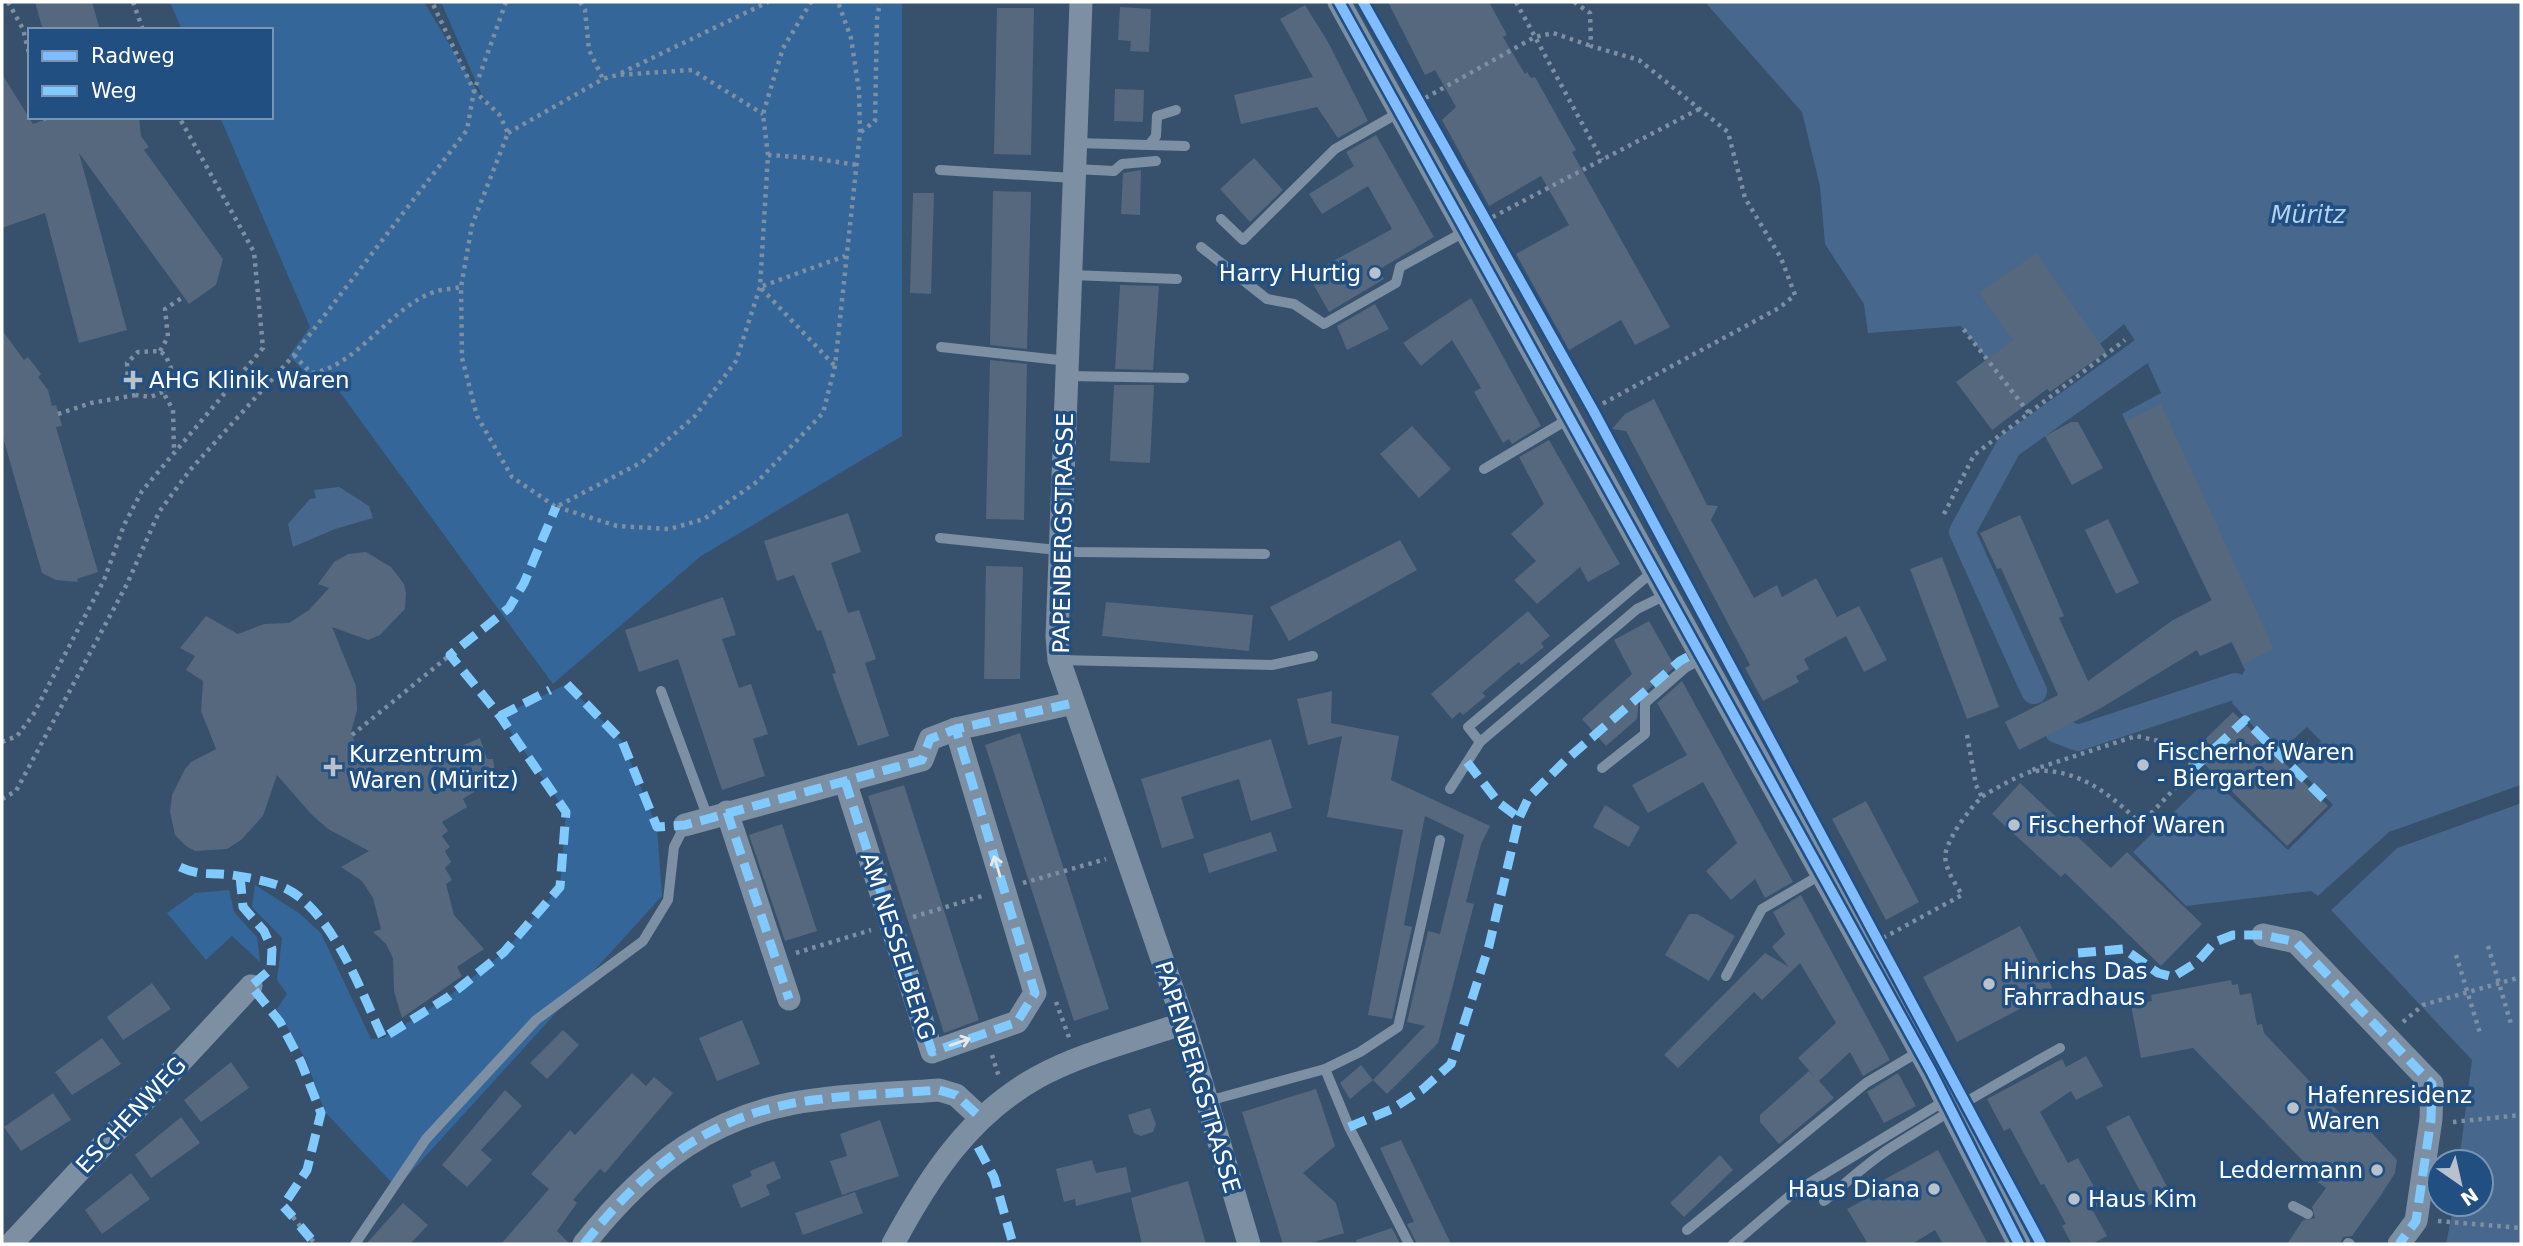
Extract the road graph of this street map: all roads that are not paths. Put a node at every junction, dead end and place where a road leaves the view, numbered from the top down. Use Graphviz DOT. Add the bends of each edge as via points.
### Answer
graph roads {
  1 [pos="1081,2"];
  2 [pos="1339,2"];
  3 [pos="1176,110"];
  4 [pos="1400,112"];
  5 [pos="1076,143"];
  6 [pos="1149,145"];
  7 [pos="1185,146"];
  8 [pos="1156,161"];
  9 [pos="940,170"];
  10 [pos="1074,173"];
  11 [pos="1221,219"];
  12 [pos="1466,231"];
  13 [pos="1201,247"];
  14 [pos="1071,275"];
  15 [pos="1177,279"];
  16 [pos="941,347"];
  17 [pos="1068,368"];
  18 [pos="1184,378"];
  19 [pos="1572,418"];
  20 [pos="1484,469"];
  21 [pos="940,538"];
  22 [pos="1061,550"];
  23 [pos="1265,554"];
  24 [pos="1657,572"];
  25 [pos="1668,594"];
  26 [pos="1313,656"];
  27 [pos="1703,658"];
  28 [pos="1059,660"];
  29 [pos="661,691"];
  30 [pos="1073,703"];
  31 [pos="956,729"];
  32 [pos="1480,742"];
  33 [pos="1602,768"];
  34 [pos="845,781"];
  35 [pos="1450,789"];
  36 [pos="718,815"];
  37 [pos="685,825"];
  38 [pos="1440,840"];
  39 [pos="1822,874"];
  40 [pos="2263,935"];
  41 [pos="1726,976"];
  42 [pos="251,986"];
  43 [pos="789,999"];
  44 [pos="1184,1023"];
  45 [pos="2060,1048"];
  46 [pos="1920,1051"];
  47 [pos="1325,1069"];
  48 [pos="1208,1101"];
  49 [pos="1948,1105"];
  50 [pos="981,1118"];
  51 [pos="1824,1201"];
  52 [pos="2293,1206"];
  53 [pos="2308,1214"];
  54 [pos="1687,1230"];
  55 [pos="11,1244"];
  56 [pos="355,1244"];
  57 [pos="584,1244"];
  58 [pos="893,1244"];
  59 [pos="1249,1244"];
  60 [pos="1409,1244"];
  61 [pos="1733,1244"];
  62 [pos="2019,1244"];
  63 [pos="2399,1244"];
  1 -- 5 [label="street, PAPENBERGSTRASSE"];
  2 -- 4 [label="street"];
  3 -- 6 [label="lane" via="1157,116 1156,136"];
  4 -- 11 [label="lane" via="1335,149 1243,240"];
  4 -- 12 [label="street"];
  5 -- 6 [label="lane"];
  5 -- 10 [label="street, PAPENBERGSTRASSE"];
  6 -- 7 [label="lane"];
  8 -- 10 [label="lane" via="1122,164 1114,171"];
  9 -- 10 [label="lane"];
  10 -- 14 [label="street, PAPENBERGSTRASSE"];
  12 -- 13 [label="lane" via="1401,267 1395,284 1324,324 1294,304 1266,299"];
  12 -- 19 [label="street"];
  14 -- 15 [label="lane"];
  14 -- 17 [label="street, PAPENBERGSTRASSE"];
  16 -- 17 [label="lane"];
  17 -- 18 [label="lane"];
  17 -- 22 [label="street, PAPENBERGSTRASSE"];
  19 -- 20 [label="lane"];
  19 -- 24 [label="street"];
  21 -- 22 [label="lane"];
  22 -- 23 [label="lane"];
  22 -- 28 [label="street, PAPENBERGSTRASSE"];
  24 -- 25 [label="street"];
  24 -- 32 [label="lane" via="1468,727"];
  25 -- 27 [label="street"];
  25 -- 32 [label="lane" via="1637,609"];
  26 -- 28 [label="lane" via="1272,665"];
  27 -- 33 [label="lane" via="1645,703 1645,734"];
  27 -- 39 [label="street"];
  28 -- 30 [label="street, PAPENBERGSTRASSE"];
  29 -- 36 [label="lane"];
  30 -- 31 [label="street"];
  30 -- 44 [label="street, PAPENBERGSTRASSE"];
  31 -- 34 [label="street" via="930,739 922,760"];
  34 -- 31 [label="street, AM NESSELBERG, one-way" via="932,1052 1017,1022 1035,993"];
  32 -- 35 [label="lane"];
  34 -- 36 [label="street"];
  36 -- 37 [label="street"];
  36 -- 43 [label="street"];
  37 -- 56 [label="lane" via="674,847 668,900 643,941 536,1020 426,1139"];
  38 -- 47 [label="lane" via="1398,1027"];
  39 -- 41 [label="lane" via="1762,909"];
  39 -- 46 [label="street"];
  40 -- 63 [label="street" via="2296,942 2432,1084 2416,1221"];
  42 -- 55 [label="street, ESCHENWEG"];
  44 -- 48 [label="street, PAPENBERGSTRASSE"];
  44 -- 50 [label="street" via="1040,1076"];
  45 -- 49 [label="lane"];
  46 -- 49 [label="street"];
  46 -- 54 [label="lane" via="1866,1083"];
  47 -- 48 [label="lane"];
  47 -- 60 [label="lane"];
  48 -- 59 [label="street, PAPENBERGSTRASSE"];
  49 -- 51 [label="lane" via="1934,1124 1890,1148"];
  49 -- 61 [label="lane" via="1793,1193"];
  49 -- 62 [label="street"];
  50 -- 57 [label="street" via="956,1095 939,1090 821,1099 734,1119 651,1169"];
  50 -- 58 [label="street" via="942,1160"];
  52 -- 53 [label="lane"];
}
